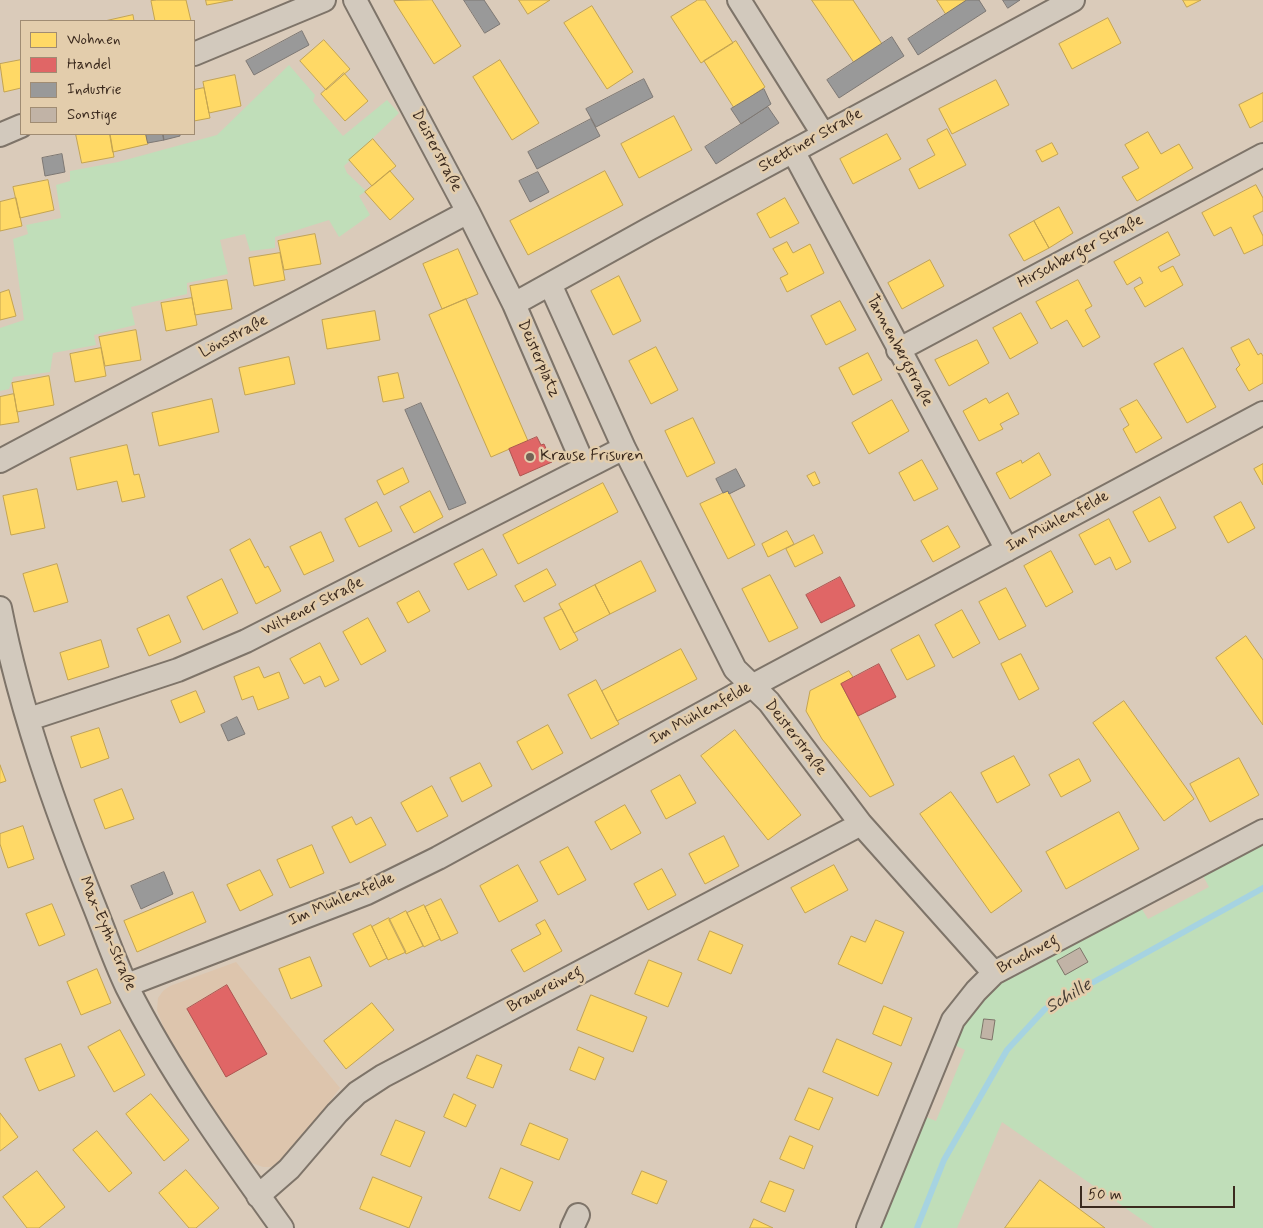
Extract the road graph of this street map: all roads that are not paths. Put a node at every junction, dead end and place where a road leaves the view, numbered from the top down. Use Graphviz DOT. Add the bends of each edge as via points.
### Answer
graph roads {
  1 [pos="324,0"];
  2 [pos="356,0"];
  3 [pos="739,0"];
  4 [pos="1073,0"];
  5 [pos="195,54"];
  6 [pos="20,126"];
  7 [pos="823,134"];
  8 [pos="0,135"];
  9 [pos="793,151"];
  10 [pos="1263,155"];
  11 [pos="468,212"];
  12 [pos="550,284"];
  13 [pos="514,304"];
  14 [pos="898,350"];
  15 [pos="1263,413"];
  16 [pos="624,448"];
  17 [pos="0,461"];
  18 [pos="585,468"];
  19 [pos="1007,550"];
  20 [pos="0,608"];
  21 [pos="752,686"];
  22 [pos="28,719"];
  23 [pos="861,824"];
  24 [pos="1263,831"];
  25 [pos="994,973"];
  26 [pos="127,985"];
  27 [pos="258,1196"];
  28 [pos="282,1228"];
  29 [pos="868,1228"];
  1 -- 5 [label="street"];
  2 -- 11 [label="street, Deisterstraße"];
  3 -- 7 [label="street"];
  4 -- 7 [label="street, Stettiner Straße"];
  6 -- 8 [label="street"];
  7 -- 9 [label="street, Stettiner Straße"];
  9 -- 12 [label="street, Stettiner Straße"];
  9 -- 14 [label="street, Tannenbergstraße"];
  10 -- 14 [label="street, Hirschberger Straße"];
  11 -- 13 [label="street, Deisterstraße"];
  11 -- 17 [label="street, Lönsstraße"];
  12 -- 13 [label="street, Deisterplatz"];
  12 -- 16 [label="street"];
  13 -- 18 [label="street, Deisterplatz"];
  14 -- 19 [label="street, Tannenbergstraße"];
  15 -- 19 [label="street, Im Mühlenfelde"];
  16 -- 18 [label="street"];
  16 -- 21 [label="street, Deisterstraße" via="735,669"];
  18 -- 22 [label="street, Wilxener Straße" via="246,641 178,670"];
  19 -- 21 [label="street, Im Mühlenfelde"];
  20 -- 22 [label="street, Max-Eyth-Straße"];
  21 -- 23 [label="street, Deisterstraße" via="769,702"];
  21 -- 26 [label="street, Im Mühlenfelde" via="438,858 376,888"];
  22 -- 26 [label="street, Max-Eyth-Straße" via="67,838"];
  23 -- 25 [label="street, Deisterstraße"];
  23 -- 27 [label="street, Brauereiweg" via="357,1092 289,1169"];
  24 -- 25 [label="street, Bruchweg"];
  25 -- 29 [label="street, Bruchweg" via="953,1020"];
  26 -- 27 [label="street, Max-Eyth-Straße" via="172,1067"];
  27 -- 28 [label="street, Max-Eyth-Straße"];
}
